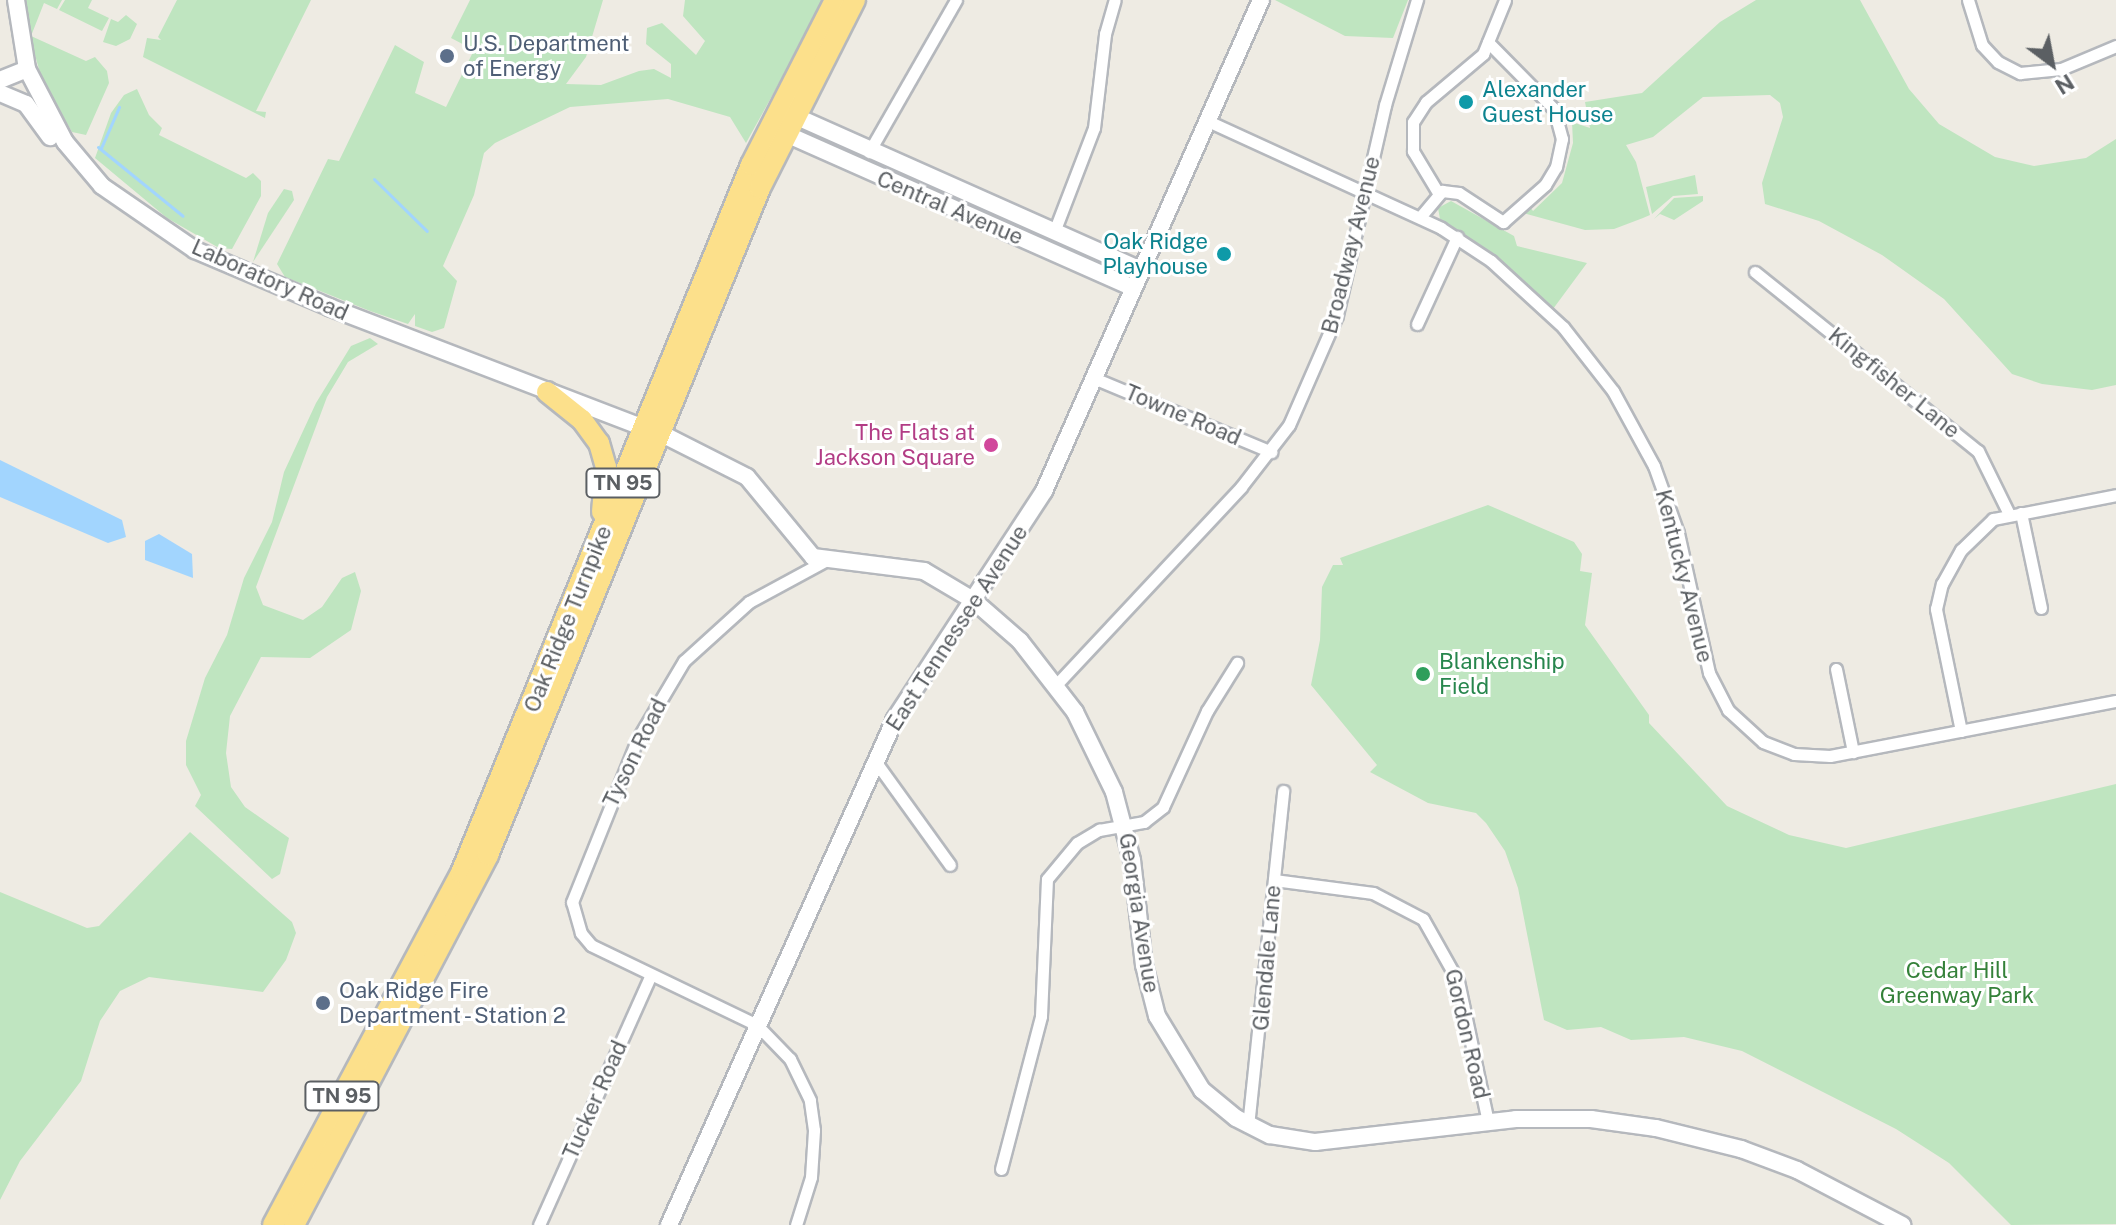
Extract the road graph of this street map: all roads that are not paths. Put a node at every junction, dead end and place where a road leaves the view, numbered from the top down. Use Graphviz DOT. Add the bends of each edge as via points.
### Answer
graph roads {
  1 [pos="16,0"];
  2 [pos="835,0"];
  3 [pos="855,0"];
  4 [pos="956,0"];
  5 [pos="1115,0"];
  6 [pos="1261,0"];
  7 [pos="1417,0"];
  8 [pos="1505,0"];
  9 [pos="1968,0"];
  10 [pos="1488,42"];
  11 [pos="2116,46"];
  12 [pos="27,69"];
  13 [pos="0,80"];
  14 [pos="0,93"];
  15 [pos="781,121"];
  16 [pos="1210,122"];
  17 [pos="869,152"];
  18 [pos="76,155"];
  19 [pos="861,170"];
  20 [pos="937,181"];
  21 [pos="1365,190"];
  22 [pos="1437,191"];
  23 [pos="931,199"];
  24 [pos="1421,216"];
  25 [pos="1054,232"];
  26 [pos="1457,237"];
  27 [pos="1046,250"];
  28 [pos="1106,255"];
  29 [pos="1139,269"];
  30 [pos="1099,272"];
  31 [pos="1755,272"];
  32 [pos="1132,287"];
  33 [pos="1417,324"];
  34 [pos="1096,379"];
  35 [pos="547,392"];
  36 [pos="654,431"];
  37 [pos="1271,452"];
  38 [pos="2116,495"];
  39 [pos="2015,513"];
  40 [pos="823,562"];
  41 [pos="590,581"];
  42 [pos="973,600"];
  43 [pos="2041,608"];
  44 [pos="1237,663"];
  45 [pos="1836,669"];
  46 [pos="1055,686"];
  47 [pos="2116,701"];
  48 [pos="1961,731"];
  49 [pos="1853,752"];
  50 [pos="875,761"];
  51 [pos="1283,791"];
  52 [pos="1125,825"];
  53 [pos="950,865"];
  54 [pos="1274,880"];
  55 [pos="420,971"];
  56 [pos="651,975"];
  57 [pos="757,1025"];
  58 [pos="1488,1122"];
  59 [pos="1248,1126"];
  60 [pos="1001,1169"];
  61 [pos="273,1225"];
  62 [pos="294,1225"];
  63 [pos="539,1225"];
  64 [pos="669,1225"];
  65 [pos="796,1225"];
  66 [pos="1902,1225"];
  1 -- 12 [label="street, Laboratory Road"];
  2 -- 15 [label="highway, Oak Ridge Turnpike / TN 95"];
  3 -- 15 [label="highway, Oak Ridge Turnpike / TN 95"];
  4 -- 17 [label="street"];
  5 -- 25 [label="street" via="1105,34 1094,128"];
  6 -- 16 [label="street, East Tennessee Avenue"];
  7 -- 21 [label="street, Broadway Avenue"];
  8 -- 10 [label="street"];
  9 -- 11 [label="street" via="1975,33 2008,69 2041,75"];
  10 -- 22 [label="street" via="1483,54 1426,102 1413,122 1413,151"];
  10 -- 22 [label="street" via="1554,109 1561,129 1552,177 1503,222 1459,193"];
  12 -- 13 [label="street"];
  12 -- 18 [label="street, Laboratory Road"];
  14 -- 18 [label="street" via="26,104 51,139"];
  15 -- 17 [label="street, Central Avenue"];
  15 -- 19 [label="street, Central Avenue"];
  15 -- 36 [label="highway, Oak Ridge Turnpike / TN 95"];
  16 -- 21 [label="street, Kentucky Avenue"];
  16 -- 29 [label="street, East Tennessee Avenue"];
  17 -- 19 [label="street"];
  17 -- 20 [label="street, Central Avenue"];
  18 -- 35 [label="street, Laboratory Road" via="102,186 195,250"];
  19 -- 23 [label="street, Central Avenue"];
  20 -- 23 [label="street"];
  20 -- 25 [label="street, Central Avenue"];
  21 -- 24 [label="street, Kentucky Avenue"];
  21 -- 37 [label="street, Broadway Avenue" via="1329,339"];
  22 -- 24 [label="street"];
  23 -- 27 [label="street, Central Avenue"];
  24 -- 26 [label="street, Kentucky Avenue"];
  25 -- 27 [label="street"];
  25 -- 28 [label="street, Central Avenue"];
  26 -- 33 [label="street"];
  26 -- 49 [label="street, Kentucky Avenue" via="1549,312 1627,413 1670,507 1709,673 1728,710 1754,736 1783,750 1807,755"];
  27 -- 30 [label="street, Central Avenue"];
  28 -- 29 [label="street, Central Avenue"];
  28 -- 30 [label="street"];
  29 -- 32 [label="street, East Tennessee Avenue"];
  30 -- 32 [label="street, Central Avenue"];
  31 -- 39 [label="street, Kingfisher Lane" via="1978,451"];
  32 -- 34 [label="street, East Tennessee Avenue"];
  34 -- 37 [label="street, Towne Road"];
  34 -- 42 [label="street, East Tennessee Avenue" via="1044,491"];
  35 -- 36 [label="street, Laboratory Road"];
  35 -- 41 [label="highway" via="582,420 599,443 606,467 607,498"];
  36 -- 40 [label="street" via="747,477 774,505 803,550"];
  36 -- 41 [label="highway, Oak Ridge Turnpike / TN 95"];
  37 -- 46 [label="street, Broadway Avenue"];
  38 -- 39 [label="street"];
  39 -- 43 [label="street, Kingfisher Lane"];
  39 -- 48 [label="street" via="1979,527 1938,596 1938,633"];
  40 -- 42 [label="street, Georgia Avenue" via="910,568 944,580"];
  40 -- 56 [label="street, Tyson Road" via="749,602 684,661 637,740 595,836 574,888 573,913 591,945"];
  41 -- 55 [label="highway, Oak Ridge Turnpike / TN 95" via="526,747 461,873"];
  42 -- 46 [label="street, Georgia Avenue" via="1020,641"];
  42 -- 50 [label="street, East Tennessee Avenue" via="926,668"];
  44 -- 52 [label="street" via="1207,711 1163,807 1144,822"];
  45 -- 49 [label="street"];
  46 -- 52 [label="street, Georgia Avenue" via="1103,766"];
  47 -- 48 [label="street, Kentucky Avenue"];
  48 -- 49 [label="street, Kentucky Avenue"];
  50 -- 53 [label="street"];
  50 -- 57 [label="street, East Tennessee Avenue"];
  51 -- 54 [label="street, Glendale Lane"];
  52 -- 59 [label="street, Georgia Avenue" via="1144,965 1157,1016 1202,1090"];
  52 -- 60 [label="street" via="1099,830 1077,843 1045,882 1041,1016"];
  54 -- 58 [label="street, Gordon Road" via="1373,893 1423,919 1458,981"];
  54 -- 59 [label="street, Glendale Lane"];
  55 -- 61 [label="highway, Oak Ridge Turnpike / TN 95"];
  55 -- 62 [label="highway, Oak Ridge Turnpike / TN 95"];
  56 -- 57 [label="street, Tyson Road"];
  56 -- 63 [label="street, Tucker Road"];
  57 -- 64 [label="street, East Tennessee Avenue"];
  57 -- 65 [label="street" via="790,1059 810,1100 813,1160"];
  58 -- 59 [label="street, Georgia Avenue" via="1316,1142"];
  58 -- 66 [label="street, Georgia Avenue" via="1591,1119 1712,1141 1819,1179"];
}
